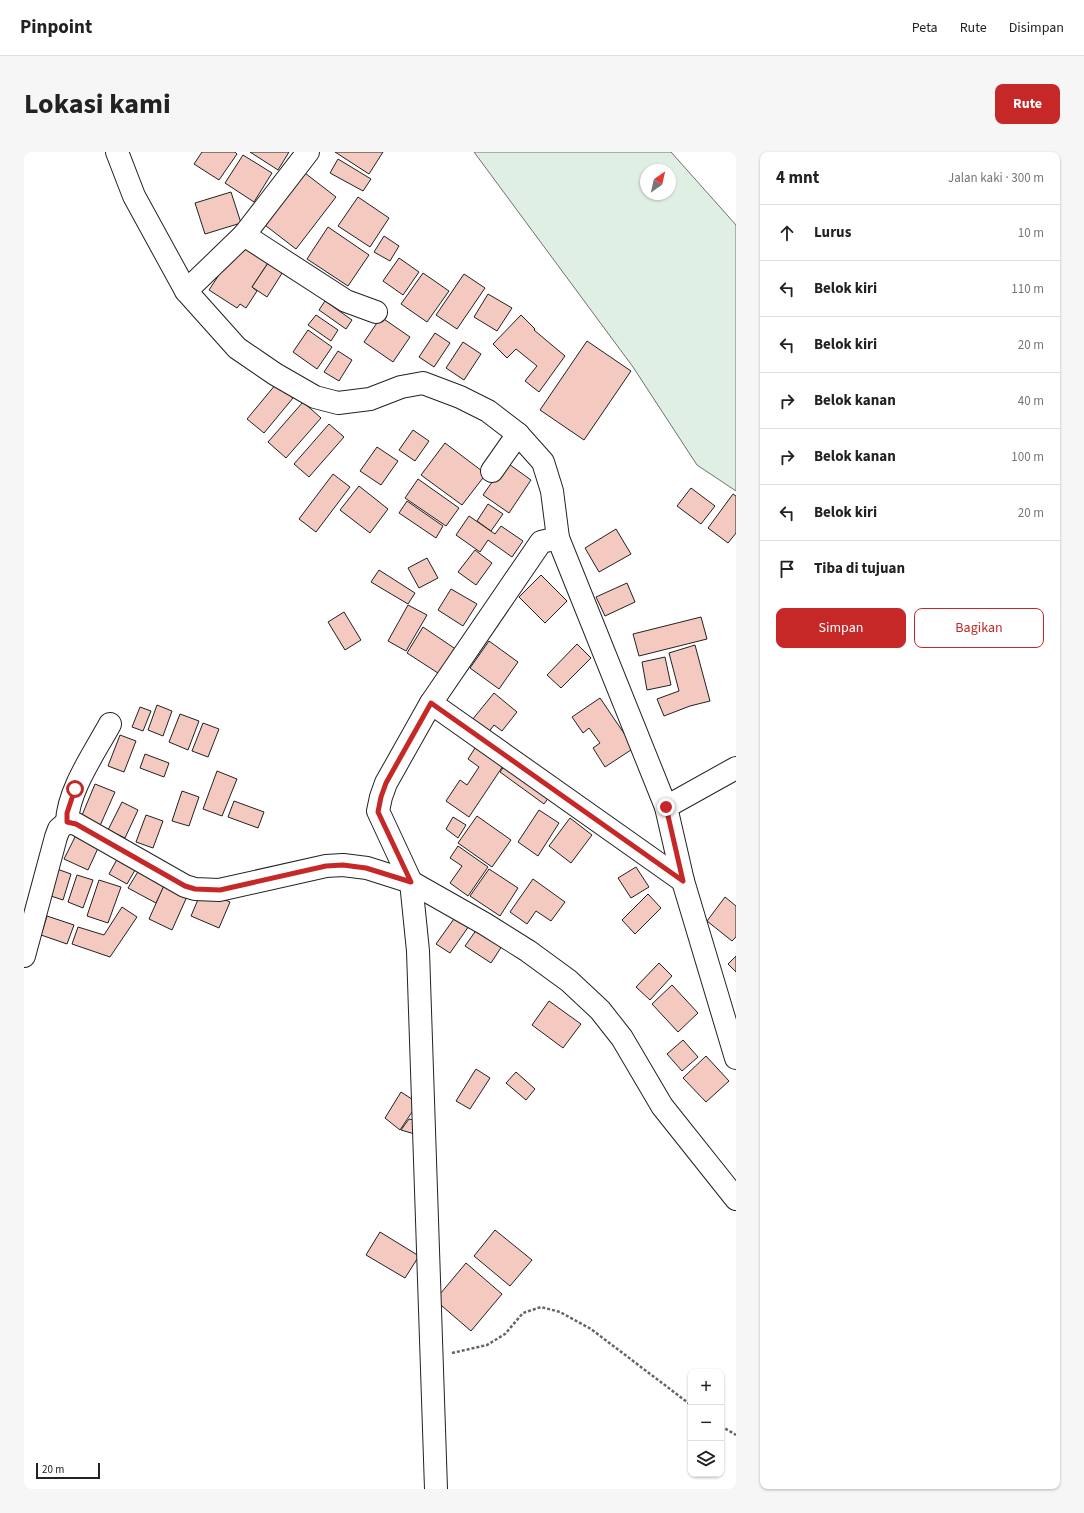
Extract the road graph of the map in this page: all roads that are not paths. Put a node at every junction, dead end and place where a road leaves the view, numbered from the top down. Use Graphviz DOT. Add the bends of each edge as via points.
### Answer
graph roads {
  1 [pos="117,152"];
  2 [pos="308,152"];
  3 [pos="244,235"];
  4 [pos="186,291"];
  5 [pos="376,312"];
  6 [pos="518,434"];
  7 [pos="492,471"];
  8 [pos="558,538"];
  9 [pos="431,703"];
  10 [pos="110,724"];
  11 [pos="736,768"];
  12 [pos="666,807"];
  13 [pos="67,822"];
  14 [pos="683,881"];
  15 [pos="411,882"];
  16 [pos="24,956"];
  17 [pos="736,1058"];
  18 [pos="736,1199"];
  19 [pos="436,1489"];
  1 -- 4 [label="street" via="134,196"];
  2 -- 3 [label="street"];
  3 -- 4 [label="street"];
  3 -- 5 [label="street" via="346,301"];
  4 -- 6 [label="street" via="238,348 314,397 338,403 370,399 401,387 423,383 488,411"];
  6 -- 7 [label="street"];
  6 -- 8 [label="street" via="543,462 552,491"];
  8 -- 9 [label="street" via="541,542"];
  8 -- 12 [label="street"];
  9 -- 14 [label="street"];
  9 -- 15 [label="street" via="386,783 378,812"];
  10 -- 13 [label="street" via="75,789 67,813"];
  11 -- 12 [label="street"];
  12 -- 14 [label="street"];
  13 -- 15 [label="street" via="76,824 185,886 195,889 220,890 326,866 343,865 366,868"];
  13 -- 16 [label="street" via="59,829 56,837"];
  14 -- 17 [label="street"];
  15 -- 18 [label="street" via="528,951 569,981 595,1005 622,1038 662,1106"];
  15 -- 19 [label="street" via="418,951"];
}
